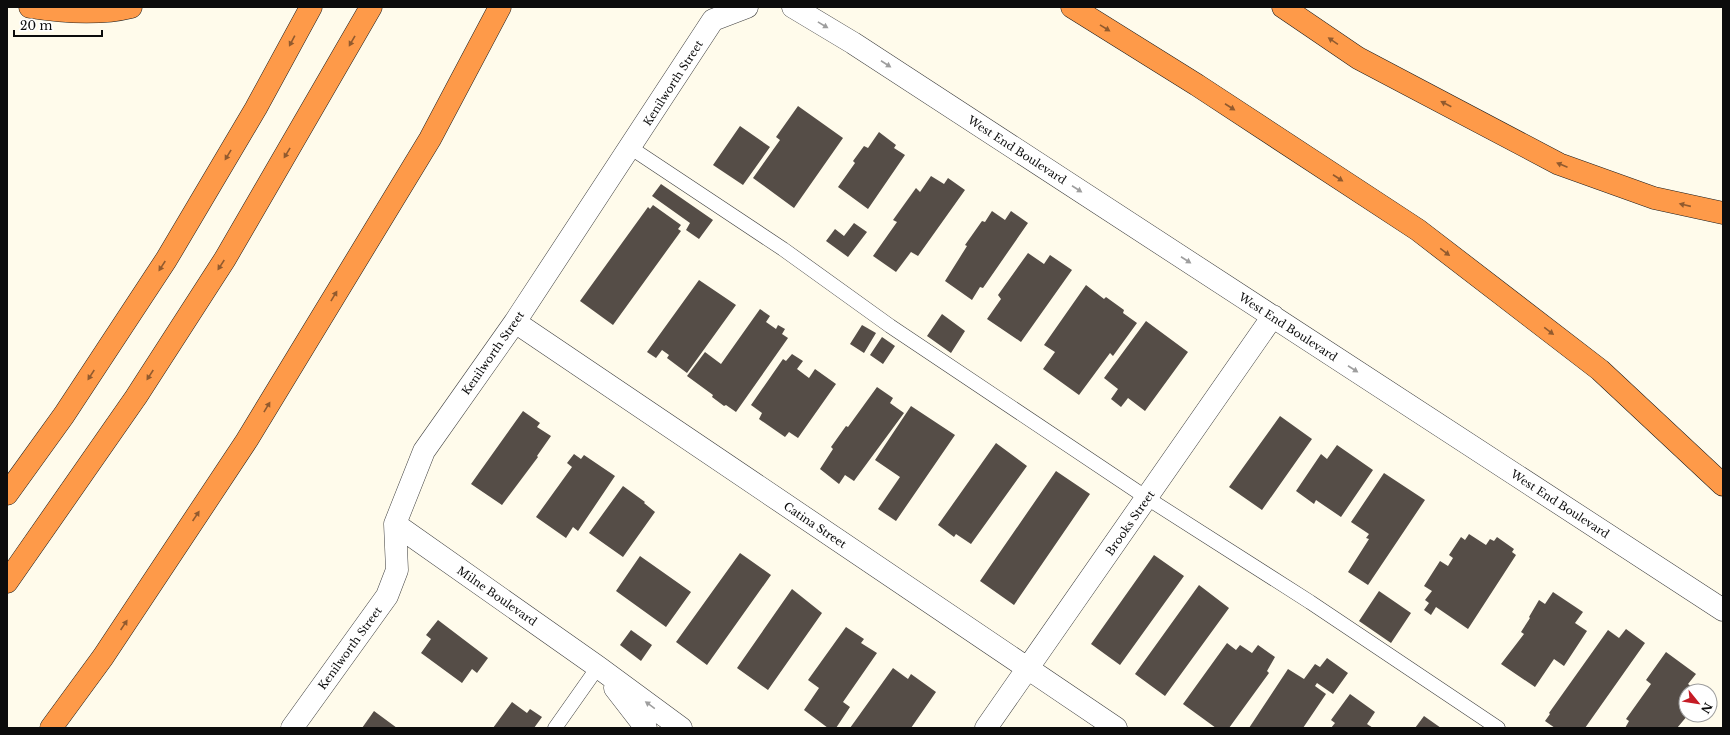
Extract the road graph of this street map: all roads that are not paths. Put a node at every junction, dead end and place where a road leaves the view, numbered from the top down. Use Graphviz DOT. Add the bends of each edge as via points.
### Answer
graph roads {
  1 [pos="30,7"];
  2 [pos="131,7"];
  3 [pos="311,7"];
  4 [pos="371,7"];
  5 [pos="500,7"];
  6 [pos="747,7"];
  7 [pos="793,7"];
  8 [pos="1072,7"];
  9 [pos="1283,7"];
  10 [pos="631,148"];
  11 [pos="1723,214"];
  12 [pos="1273,316"];
  13 [pos="515,322"];
  14 [pos="1723,486"];
  15 [pos="7,494"];
  16 [pos="1146,498"];
  17 [pos="395,524"];
  18 [pos="7,582"];
  19 [pos="1723,610"];
  20 [pos="103,657"];
  21 [pos="598,667"];
  22 [pos="1028,669"];
  23 [pos="51,728"];
  24 [pos="62,728"];
  25 [pos="292,728"];
  26 [pos="555,728"];
  27 [pos="646,728"];
  28 [pos="681,728"];
  29 [pos="986,728"];
  30 [pos="1116,728"];
  31 [pos="1498,728"];
  1 -- 2 [label="highway" via="50,10 114,11"];
  3 -- 15 [label="highway, one-way" via="256,108 166,260 64,416"];
  4 -- 18 [label="highway, one-way" via="225,259 136,397"];
  20 -- 5 [label="highway, one-way" via="251,433 430,139"];
  6 -- 10 [label="street, Kenilworth Street" via="713,20"];
  7 -- 12 [label="street, West End Boulevard, one-way" via="853,43"];
  8 -- 14 [label="highway, one-way" via="1197,85 1418,230 1600,370"];
  11 -- 9 [label="highway, one-way" via="1654,198 1559,164 1358,58"];
  10 -- 13 [label="street, Kenilworth Street"];
  10 -- 16 [label="lane"];
  12 -- 16 [label="street, Brooks Street"];
  12 -- 19 [label="street, West End Boulevard, one-way"];
  13 -- 17 [label="street, Kenilworth Street" via="424,451"];
  13 -- 22 [label="street, Catina Street"];
  16 -- 22 [label="street, Brooks Street"];
  16 -- 31 [label="lane" via="1310,602"];
  17 -- 21 [label="street, Milne Boulevard"];
  17 -- 25 [label="street, Kenilworth Street" via="397,570 387,596"];
  20 -- 23 [label="highway"];
  20 -- 24 [label="highway"];
  21 -- 26 [label="lane"];
  21 -- 27 [label="street, Milne Boulevard"];
  28 -- 21 [label="street, Milne Boulevard, one-way"];
  22 -- 29 [label="street, Brooks Street"];
  22 -- 30 [label="street, Catina Street"];
}
